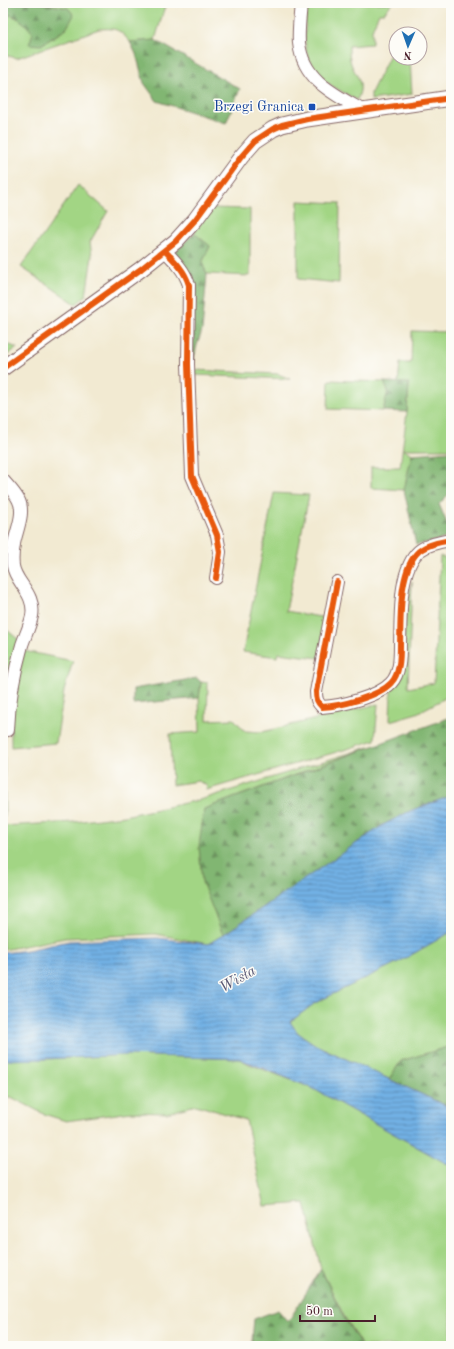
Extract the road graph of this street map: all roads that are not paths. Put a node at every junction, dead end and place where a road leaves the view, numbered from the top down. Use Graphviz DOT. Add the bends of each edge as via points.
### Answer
graph roads {
  1 [pos="302,3"];
  2 [pos="451,98"];
  3 [pos="362,110"];
  4 [pos="165,251"];
  5 [pos="3,368"];
  6 [pos="3,480"];
  7 [pos="451,540"];
  8 [pos="216,578"];
  9 [pos="337,582"];
  10 [pos="8,730"];
  1 -- 3 [label="street" via="299,43 305,66 325,88"];
  2 -- 3 [label="street"];
  3 -- 4 [label="street" via="282,125 267,132 241,157 195,220"];
  4 -- 5 [label="street"];
  4 -- 8 [label="street" via="180,268 189,285 188,364 192,476 217,535 220,552"];
  6 -- 10 [label="street" via="21,506 13,567 26,588 32,607 32,616 14,677"];
  7 -- 9 [label="street" via="427,546 410,564 402,594 400,657 391,683 351,702 322,707 318,703 316,692"];
}
